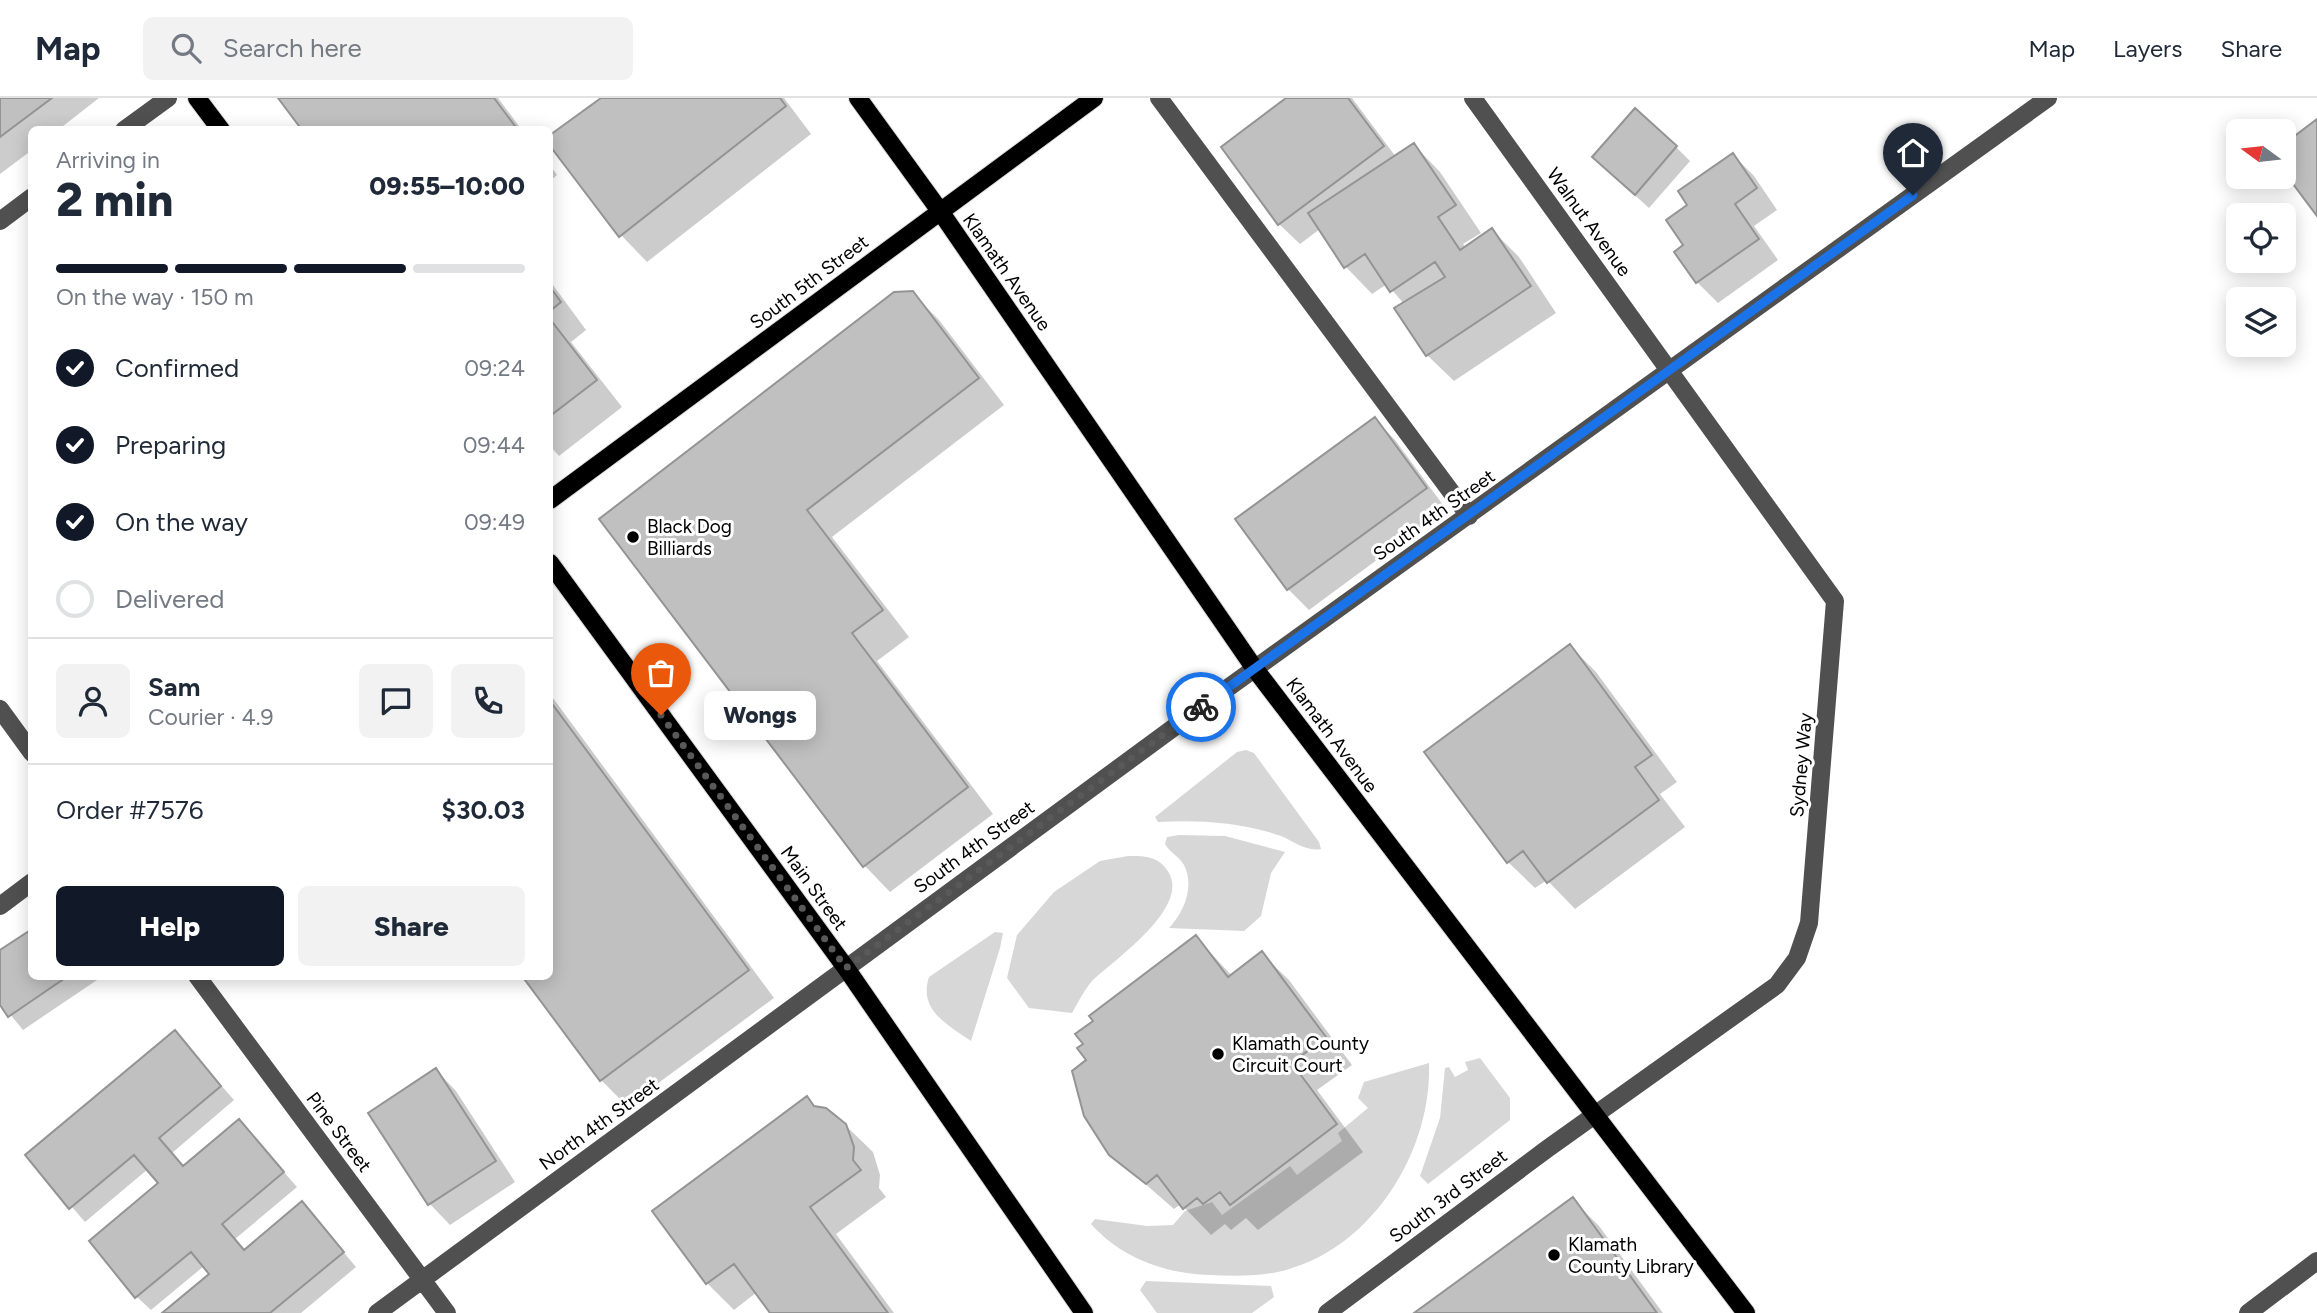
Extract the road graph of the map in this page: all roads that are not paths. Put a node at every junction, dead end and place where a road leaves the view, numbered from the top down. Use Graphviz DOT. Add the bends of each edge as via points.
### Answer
graph roads {
  1 [pos="168,98"];
  2 [pos="197,98"];
  3 [pos="858,98"];
  4 [pos="1094,98"];
  5 [pos="1159,98"];
  6 [pos="1473,98"];
  7 [pos="2048,98"];
  8 [pos="130,126"];
  9 [pos="218,126"];
  10 [pos="28,200"];
  11 [pos="940,211"];
  12 [pos="0,220"];
  13 [pos="1669,371"];
  14 [pos="553,498"];
  15 [pos="1469,516"];
  16 [pos="553,567"];
  17 [pos="1255,669"];
  18 [pos="0,709"];
  19 [pos="28,748"];
  20 [pos="28,886"];
  21 [pos="0,906"];
  22 [pos="846,968"];
  23 [pos="200,980"];
  24 [pos="1596,1115"];
  25 [pos="2317,1261"];
  26 [pos="423,1280"];
  27 [pos="377,1313"];
  28 [pos="447,1313"];
  29 [pos="1084,1313"];
  30 [pos="1327,1313"];
  31 [pos="1746,1313"];
  32 [pos="2248,1313"];
  1 -- 8 [label="street"];
  2 -- 9 [label="main road"];
  3 -- 11 [label="main road, Klamath Avenue"];
  4 -- 11 [label="main road, South 5th Street"];
  5 -- 15 [label="street"];
  6 -- 13 [label="street, Walnut Avenue"];
  7 -- 13 [label="street, South 4th Street"];
  10 -- 12 [label="street"];
  11 -- 14 [label="main road, South 5th Street"];
  11 -- 17 [label="main road, Klamath Avenue"];
  13 -- 15 [label="street, South 4th Street"];
  13 -- 24 [label="street, Sydney Way" via="1835,601 1809,923 1797,958 1777,985"];
  15 -- 17 [label="street, South 4th Street"];
  16 -- 22 [label="main road, Main Street"];
  17 -- 22 [label="street, South 4th Street"];
  17 -- 24 [label="main road, Klamath Avenue"];
  18 -- 19 [label="street"];
  20 -- 21 [label="street"];
  22 -- 26 [label="street, North 4th Street"];
  22 -- 29 [label="main road, Main Street"];
  23 -- 26 [label="street, Pine Street"];
  24 -- 30 [label="street, South 3rd Street"];
  24 -- 31 [label="main road, Klamath Avenue"];
  25 -- 32 [label="street"];
  26 -- 27 [label="street, North 4th Street"];
  26 -- 28 [label="street, Pine Street"];
}
